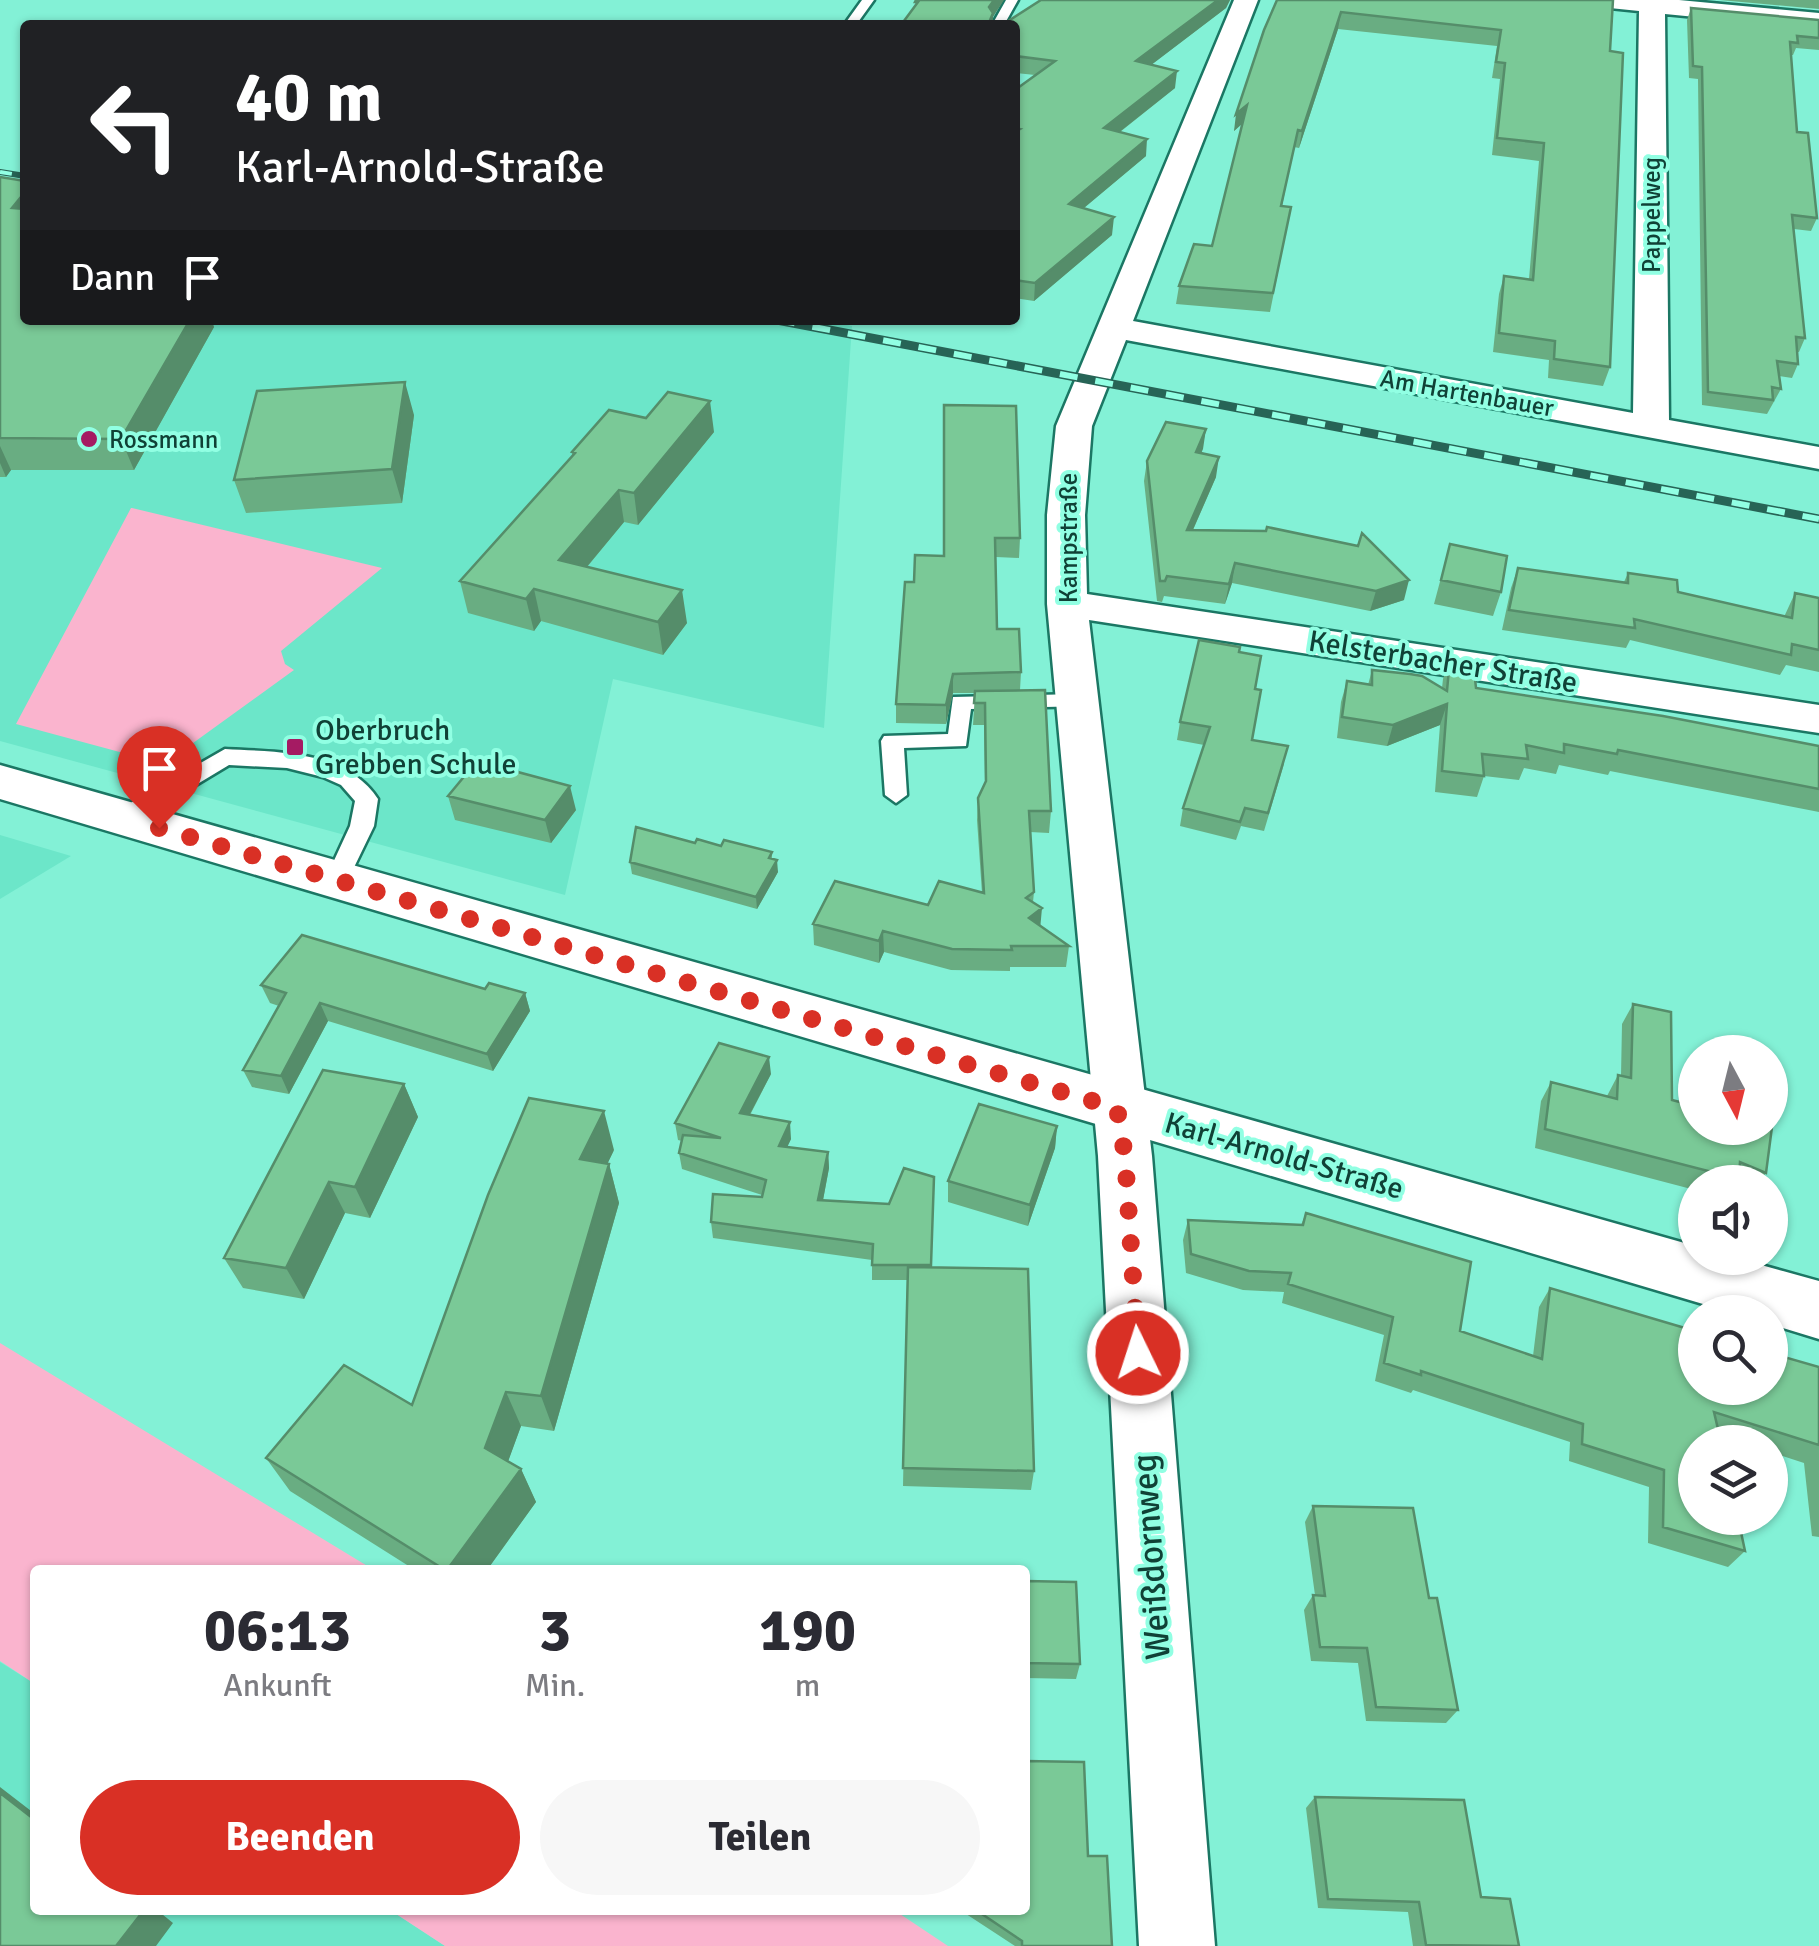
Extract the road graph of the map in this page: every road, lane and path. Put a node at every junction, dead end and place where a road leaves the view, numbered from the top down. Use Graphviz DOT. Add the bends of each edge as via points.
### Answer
graph roads {
  1 [pos="1246,0"];
  2 [pos="1600,0"];
  3 [pos="1652,3"];
  4 [pos="1819,21"];
  5 [pos="1114,328"];
  6 [pos="1651,427"];
  7 [pos="1819,458"];
  8 [pos="1067,604"];
  9 [pos="1077,701"];
  10 [pos="1819,719"];
  11 [pos="0,782"];
  12 [pos="896,794"];
  13 [pos="124,818"];
  14 [pos="337,880"];
  15 [pos="1117,1108"];
  16 [pos="1819,1310"];
  17 [pos="1177,1946"];
  1 -- 5 [label="street, Kampstraße"];
  2 -- 3 [label="street"];
  3 -- 4 [label="street"];
  3 -- 6 [label="street, Pappelweg"];
  5 -- 6 [label="street, Am Hartenbauer"];
  5 -- 8 [label="street, Kampstraße" via="1074,426 1064,534"];
  6 -- 7 [label="street, Am Hartenbauer"];
  8 -- 9 [label="street, Kampstraße"];
  8 -- 10 [label="street, Kelsterbacher Straße"];
  9 -- 12 [label="lane" via="961,702 958,742 892,741"];
  9 -- 15 [label="street, Kampstraße"];
  11 -- 13 [label="main road, Karl-Arnold-Straße"];
  13 -- 14 [label="main road, Karl-Arnold-Straße"];
  13 -- 14 [label="lane" via="225,757 287,760 330,771 367,799"];
  14 -- 15 [label="main road, Karl-Arnold-Straße"];
  15 -- 16 [label="main road, Karl-Arnold-Straße"];
  15 -- 17 [label="street, Weißdornweg"];
}
